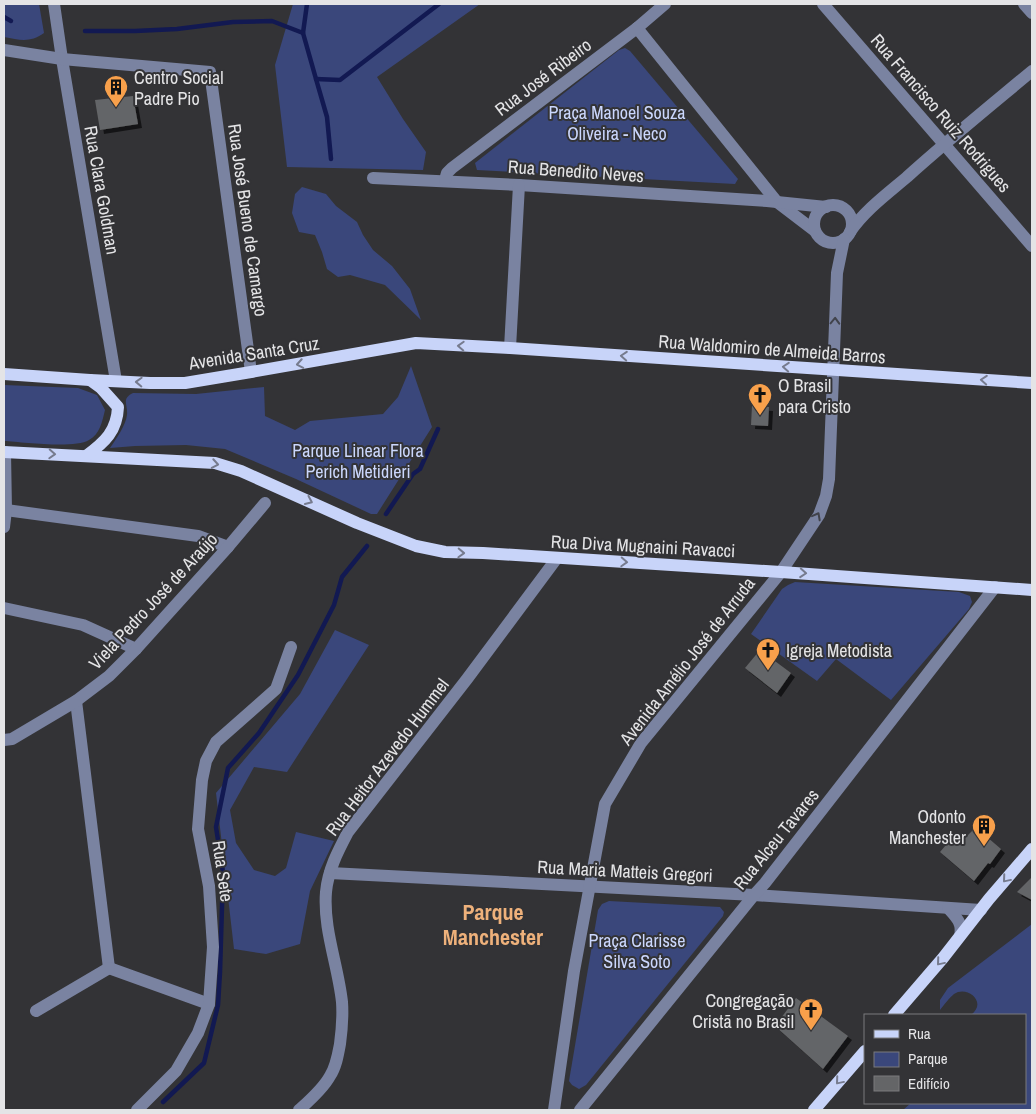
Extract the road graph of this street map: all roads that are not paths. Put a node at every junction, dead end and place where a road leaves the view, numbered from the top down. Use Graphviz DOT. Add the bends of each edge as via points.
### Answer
graph roads {
  1 [pos="54,4"];
  2 [pos="665,4"];
  3 [pos="823,4"];
  4 [pos="1024,4"];
  5 [pos="1032,13"];
  6 [pos="637,28"];
  7 [pos="4,50"];
  8 [pos="62,59"];
  9 [pos="1032,71"];
  10 [pos="944,144"];
  11 [pos="372,178"];
  12 [pos="445,180"];
  13 [pos="519,185"];
  14 [pos="887,194"];
  15 [pos="776,202"];
  16 [pos="826,207"];
  17 [pos="842,208"];
  18 [pos="815,230"];
  19 [pos="847,236"];
  20 [pos="1032,246"];
  21 [pos="510,348"];
  22 [pos="833,370"];
  23 [pos="251,372"];
  24 [pos="4,374"];
  25 [pos="90,380"];
  26 [pos="116,381"];
  27 [pos="1032,383"];
  28 [pos="118,407"];
  29 [pos="4,452"];
  30 [pos="86,456"];
  31 [pos="266,503"];
  32 [pos="6,510"];
  33 [pos="4,527"];
  34 [pos="228,547"];
  35 [pos="557,558"];
  36 [pos="781,572"];
  37 [pos="996,587"];
  38 [pos="1032,590"];
  39 [pos="4,608"];
  40 [pos="291,647"];
  41 [pos="136,649"];
  42 [pos="76,700"];
  43 [pos="4,740"];
  44 [pos="1032,849"];
  45 [pos="330,873"];
  46 [pos="590,887"];
  47 [pos="754,894"];
  48 [pos="948,908"];
  49 [pos="981,910"];
  50 [pos="960,936"];
  51 [pos="109,968"];
  52 [pos="209,1004"];
  53 [pos="36,1011"];
  54 [pos="895,1014"];
  55 [pos="864,1052"];
  56 [pos="137,1110"];
  57 [pos="299,1110"];
  58 [pos="554,1110"];
  59 [pos="580,1110"];
  60 [pos="814,1110"];
  1 -- 8 [label="street, Rua Clara Goldman"];
  2 -- 6 [label="street, Rua José Ribeiro"];
  3 -- 10 [label="street, Rua Francisco Ruiz Rodrigues"];
  4 -- 5 [label="street"];
  6 -- 12 [label="street, Rua José Ribeiro" via="452,168"];
  6 -- 15 [label="street"];
  7 -- 8 [label="street"];
  8 -- 23 [label="street, Rua José Bueno de Camargo" via="210,72"];
  8 -- 26 [label="street, Rua Clara Goldman"];
  9 -- 10 [label="street"];
  10 -- 14 [label="street"];
  10 -- 20 [label="street, Rua Francisco Ruiz Rodrigues"];
  11 -- 12 [label="street, Rua Benedito Neves"];
  12 -- 13 [label="street, Rua Benedito Neves"];
  13 -- 15 [label="street, Rua Benedito Neves"];
  13 -- 21 [label="street"];
  14 -- 17 [label="street" via="862,206"];
  14 -- 19 [label="street"];
  15 -- 16 [label="street, Rua Benedito Neves"];
  15 -- 18 [label="street"];
  16 -- 17 [label="street"];
  16 -- 18 [label="street" via="817,214"];
  17 -- 19 [label="street, Avenida Amélio José de Arruda" via="852,221"];
  18 -- 19 [label="street" via="827,242 833,243"];
  22 -- 19 [label="street, Avenida Amélio José de Arruda, one-way" via="837,273"];
  22 -- 21 [label="main road, Rua Waldomiro de Almeida Barros, one-way"];
  21 -- 23 [label="main road, Avenida Santa Cruz, one-way" via="416,343"];
  27 -- 22 [label="main road, Rua Waldomiro de Almeida Barros, one-way"];
  36 -- 22 [label="street, Avenida Amélio José de Arruda, one-way" via="819,515 826,496"];
  23 -- 26 [label="main road, Avenida Santa Cruz, one-way" via="185,383"];
  24 -- 25 [label="main road, Avenida Santa Cruz"];
  25 -- 26 [label="main road, Avenida Santa Cruz"];
  25 -- 28 [label="main road"];
  26 -- 28 [label="main road"];
  28 -- 30 [label="main road" via="115,426 99,447"];
  29 -- 30 [label="main road, one-way"];
  29 -- 32 [label="street"];
  30 -- 35 [label="main road, Rua Diva Mugnaini Ravacci, one-way" via="216,463 416,546 445,552"];
  31 -- 34 [label="street, Viela Pedro José de Araújo"];
  32 -- 33 [label="street"];
  32 -- 34 [label="street" via="198,536"];
  34 -- 41 [label="street, Viela Pedro José de Araújo"];
  35 -- 36 [label="main road, Rua Diva Mugnaini Ravacci, one-way"];
  35 -- 45 [label="street, Rua Heitor Azevedo Hummel" via="348,832"];
  36 -- 37 [label="main road, Rua Diva Mugnaini Ravacci, one-way"];
  36 -- 46 [label="street, Avenida Amélio José de Arruda" via="641,743 605,804"];
  37 -- 38 [label="main road, Rua Diva Mugnaini Ravacci"];
  37 -- 47 [label="street, Rua Alceu Tavares"];
  39 -- 41 [label="street" via="83,625"];
  40 -- 52 [label="street, Rua Sete" via="276,689 216,742 206,761 198,828 209,886 213,938"];
  41 -- 42 [label="street, Viela Pedro José de Araújo" via="109,676"];
  42 -- 43 [label="street, Viela Pedro José de Araújo" via="12,739"];
  42 -- 51 [label="street"];
  44 -- 49 [label="main road, one-way"];
  45 -- 46 [label="street, Rua Maria Matteis Gregori"];
  45 -- 57 [label="street, Rua Heitor Azevedo Hummel" via="326,909 343,1020 338,1056 330,1077"];
  46 -- 47 [label="street, Rua Maria Matteis Gregori"];
  46 -- 58 [label="street, Avenida Amélio José de Arruda"];
  47 -- 48 [label="street, Rua Maria Matteis Gregori"];
  47 -- 59 [label="street, Rua Alceu Tavares"];
  48 -- 49 [label="street, Rua Maria Matteis Gregori"];
  48 -- 50 [label="street" via="961,923"];
  49 -- 50 [label="main road"];
  50 -- 54 [label="main road, one-way"];
  51 -- 52 [label="street"];
  51 -- 53 [label="street"];
  52 -- 56 [label="street, Rua Sete" via="198,1033 176,1071"];
  55 -- 60 [label="main road, one-way"];
}
